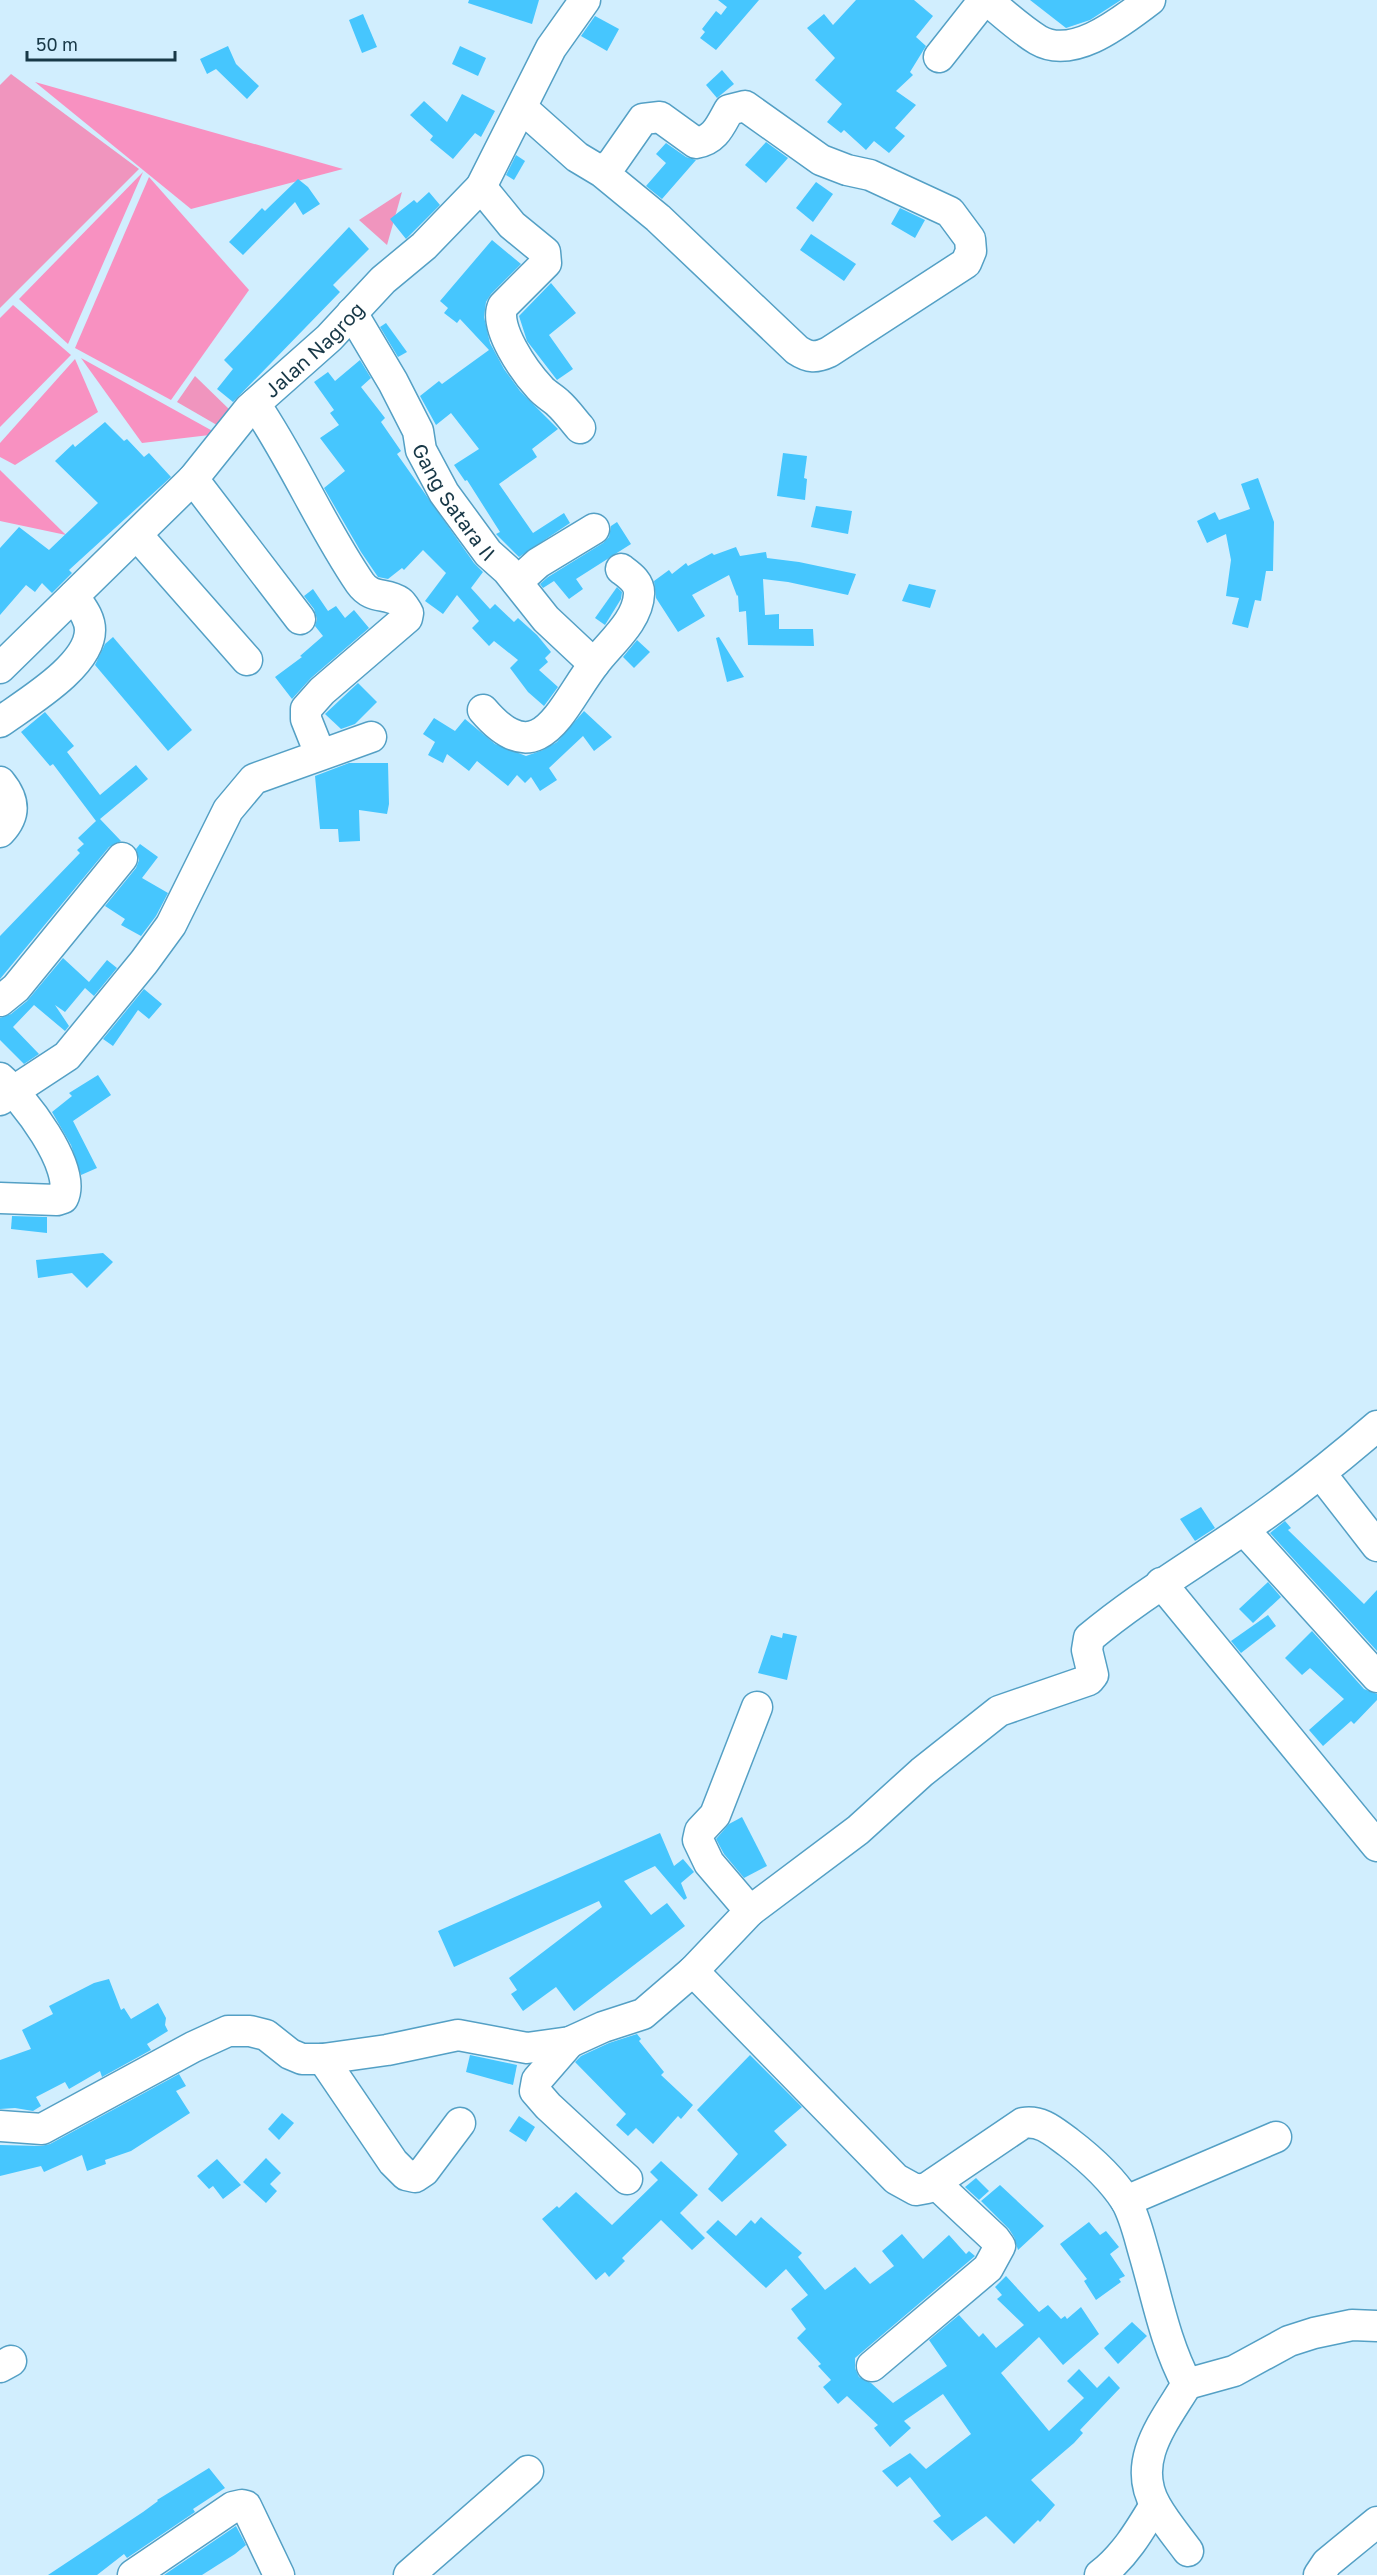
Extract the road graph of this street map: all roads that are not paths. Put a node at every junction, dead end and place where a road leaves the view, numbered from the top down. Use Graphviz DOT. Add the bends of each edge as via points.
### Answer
graph roads {
  1 [pos="585,0"];
  2 [pos="985,0"];
  3 [pos="1150,0"];
  4 [pos="939,57"];
  5 [pos="522,108"];
  6 [pos="602,172"];
  7 [pos="482,187"];
  8 [pos="352,313"];
  9 [pos="255,404"];
  10 [pos="580,428"];
  11 [pos="193,479"];
  12 [pos="594,529"];
  13 [pos="137,535"];
  14 [pos="621,569"];
  15 [pos="517,582"];
  16 [pos="74,596"];
  17 [pos="300,619"];
  18 [pos="247,660"];
  19 [pos="594,664"];
  20 [pos="0,668"];
  21 [pos="483,710"];
  22 [pos="0,722"];
  23 [pos="371,737"];
  24 [pos="320,754"];
  25 [pos="0,782"];
  26 [pos="0,832"];
  27 [pos="122,858"];
  28 [pos="0,1001"];
  29 [pos="5,1089"];
  30 [pos="0,1197"];
  31 [pos="1377,1426"];
  32 [pos="1321,1474"];
  33 [pos="1244,1530"];
  34 [pos="1376,1543"];
  35 [pos="1161,1583"];
  36 [pos="1377,1677"];
  37 [pos="757,1707"];
  38 [pos="1377,1846"];
  39 [pos="750,1911"];
  40 [pos="693,1971"];
  41 [pos="570,2042"];
  42 [pos="323,2059"];
  43 [pos="460,2123"];
  44 [pos="0,2126"];
  45 [pos="1276,2137"];
  46 [pos="627,2179"];
  47 [pos="935,2183"];
  48 [pos="1126,2202"];
  49 [pos="1377,2326"];
  50 [pos="872,2366"];
  51 [pos="1187,2384"];
  52 [pos="528,2471"];
  53 [pos="1155,2505"];
  54 [pos="1377,2522"];
  55 [pos="1188,2551"];
  56 [pos="133,2575"];
  57 [pos="279,2575"];
  58 [pos="409,2575"];
  59 [pos="1101,2575"];
  60 [pos="1319,2575"];
  1 -- 5 [label="street, Jalan Nagrog" via="551,48"];
  2 -- 3 [label="street" via="1040,41 1058,45 1080,43 1113,28"];
  2 -- 4 [label="street"];
  5 -- 6 [label="street" via="577,157"];
  5 -- 7 [label="street, Jalan Nagrog"];
  6 -- 6 [label="street" via="643,119 660,117 696,142 707,141 729,110 746,106 821,160 870,175 950,212 970,239 971,251 966,263 829,352 807,357 689,245"];
  7 -- 8 [label="street, Jalan Nagrog"];
  7 -- 10 [label="street" via="512,225 545,252 546,263 503,306 500,322 504,333 535,382"];
  8 -- 9 [label="street, Jalan Nagrog"];
  8 -- 15 [label="street, Gang Satara II" via="393,382 444,493 488,553"];
  9 -- 11 [label="street, Jalan Nagrog"];
  9 -- 24 [label="street" via="361,584 369,593 400,602 408,613 306,709"];
  11 -- 13 [label="street, Jalan Nagrog"];
  11 -- 17 [label="street"];
  12 -- 15 [label="street" via="538,563"];
  13 -- 16 [label="street, Jalan Nagrog"];
  13 -- 18 [label="street"];
  14 -- 19 [label="street" via="638,585 638,602 629,621"];
  15 -- 19 [label="street, Gang Satara II" via="546,619"];
  16 -- 20 [label="street, Jalan Nagrog"];
  16 -- 22 [label="street" via="89,622 85,647 46,689"];
  19 -- 21 [label="street" via="555,723 536,736 515,736 496,726"];
  23 -- 24 [label="street"];
  24 -- 29 [label="street" via="254,778 228,810 171,925 144,962 67,1056"];
  25 -- 26 [label="street" via="12,805"];
  27 -- 28 [label="street" via="16,988"];
  29 -- 30 [label="street" via="47,1133 66,1180 66,1191 57,1200"];
  31 -- 32 [label="street"];
  32 -- 33 [label="street"];
  32 -- 34 [label="street"];
  33 -- 35 [label="street"];
  33 -- 36 [label="street"];
  35 -- 38 [label="street"];
  35 -- 39 [label="street" via="1089,1638 1087,1650 1093,1676 1089,1680 999,1711 922,1772 858,1830"];
  37 -- 39 [label="street" via="716,1815 700,1831 698,1840 709,1863"];
  39 -- 40 [label="street"];
  40 -- 41 [label="street" via="646,2013"];
  40 -- 47 [label="street" via="897,2179 921,2190"];
  41 -- 42 [label="street" via="527,2048 458,2035"];
  41 -- 46 [label="street" via="537,2080 535,2091"];
  42 -- 43 [label="street" via="393,2162 406,2175 415,2177 424,2171"];
  42 -- 44 [label="street" via="302,2059 266,2036 228,2031 193,2046 42,2129"];
  45 -- 48 [label="street"];
  47 -- 48 [label="street" via="1023,2123 1031,2122 1044,2125 1076,2148"];
  47 -- 50 [label="street" via="999,2246 988,2268"];
  48 -- 51 [label="street" via="1175,2361"];
  49 -- 51 [label="street" via="1352,2325 1314,2333 1289,2341 1234,2371"];
  51 -- 53 [label="street" via="1153,2442 1147,2460 1145,2470"];
  52 -- 58 [label="street"];
  53 -- 55 [label="street"];
  53 -- 59 [label="street" via="1138,2534"];
  54 -- 60 [label="street" via="1327,2563"];
  56 -- 57 [label="street" via="233,2507 242,2505 246,2506"];
}
